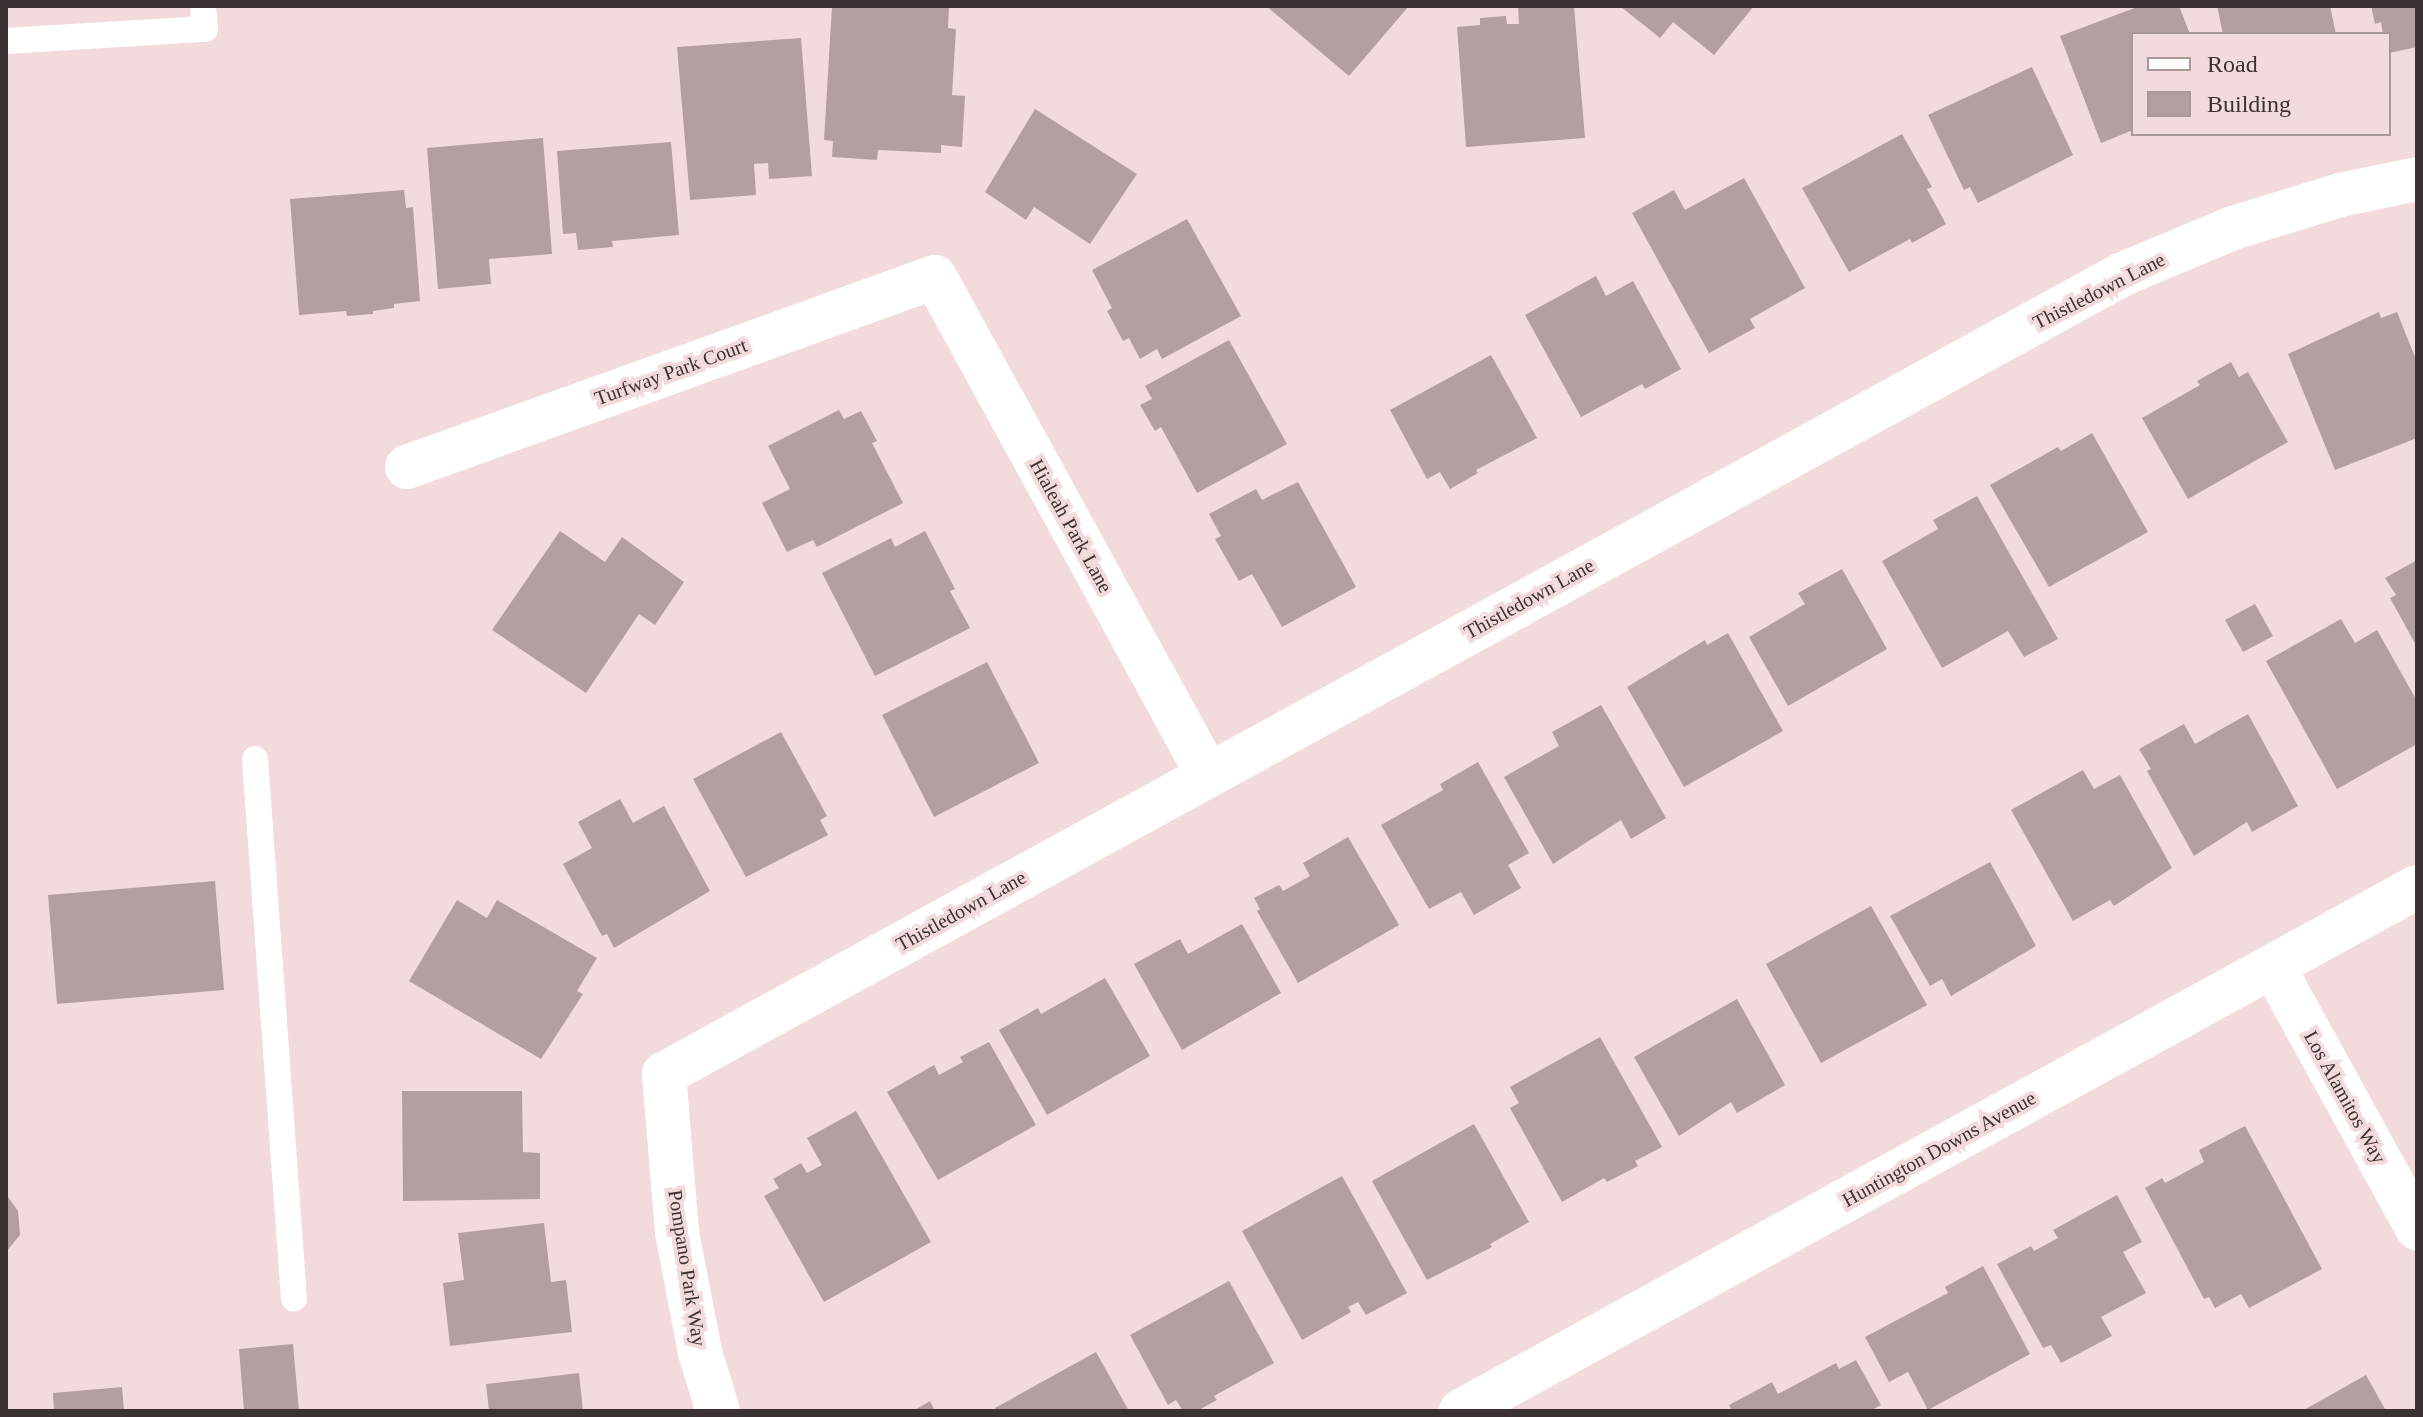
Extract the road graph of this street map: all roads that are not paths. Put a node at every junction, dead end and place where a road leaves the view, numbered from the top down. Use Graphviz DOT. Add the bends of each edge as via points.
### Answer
graph roads {
  1 [pos="203,6"];
  2 [pos="6,41"];
  3 [pos="2417,179"];
  4 [pos="935,277"];
  5 [pos="407,467"];
  6 [pos="255,759"];
  7 [pos="1208,775"];
  8 [pos="2417,887"];
  9 [pos="2273,966"];
  10 [pos="664,1074"];
  11 [pos="2417,1228"];
  12 [pos="294,1299"];
  13 [pos="718,1411"];
  14 [pos="1461,1411"];
  1 -- 2 [label="lane" via="205,29"];
  3 -- 7 [label="street, Thistledown Lane" via="2340,195 2233,228 2123,274"];
  4 -- 5 [label="street, Turfway Park Court"];
  4 -- 7 [label="street, Hialeah Park Lane"];
  6 -- 12 [label="lane"];
  7 -- 10 [label="street, Thistledown Lane"];
  8 -- 9 [label="street, Huntington Downs Avenue"];
  9 -- 11 [label="street, Los Alamitos Way"];
  9 -- 14 [label="street, Huntington Downs Avenue"];
  10 -- 13 [label="street, Pompano Park Way" via="677,1232 700,1352"];
}
